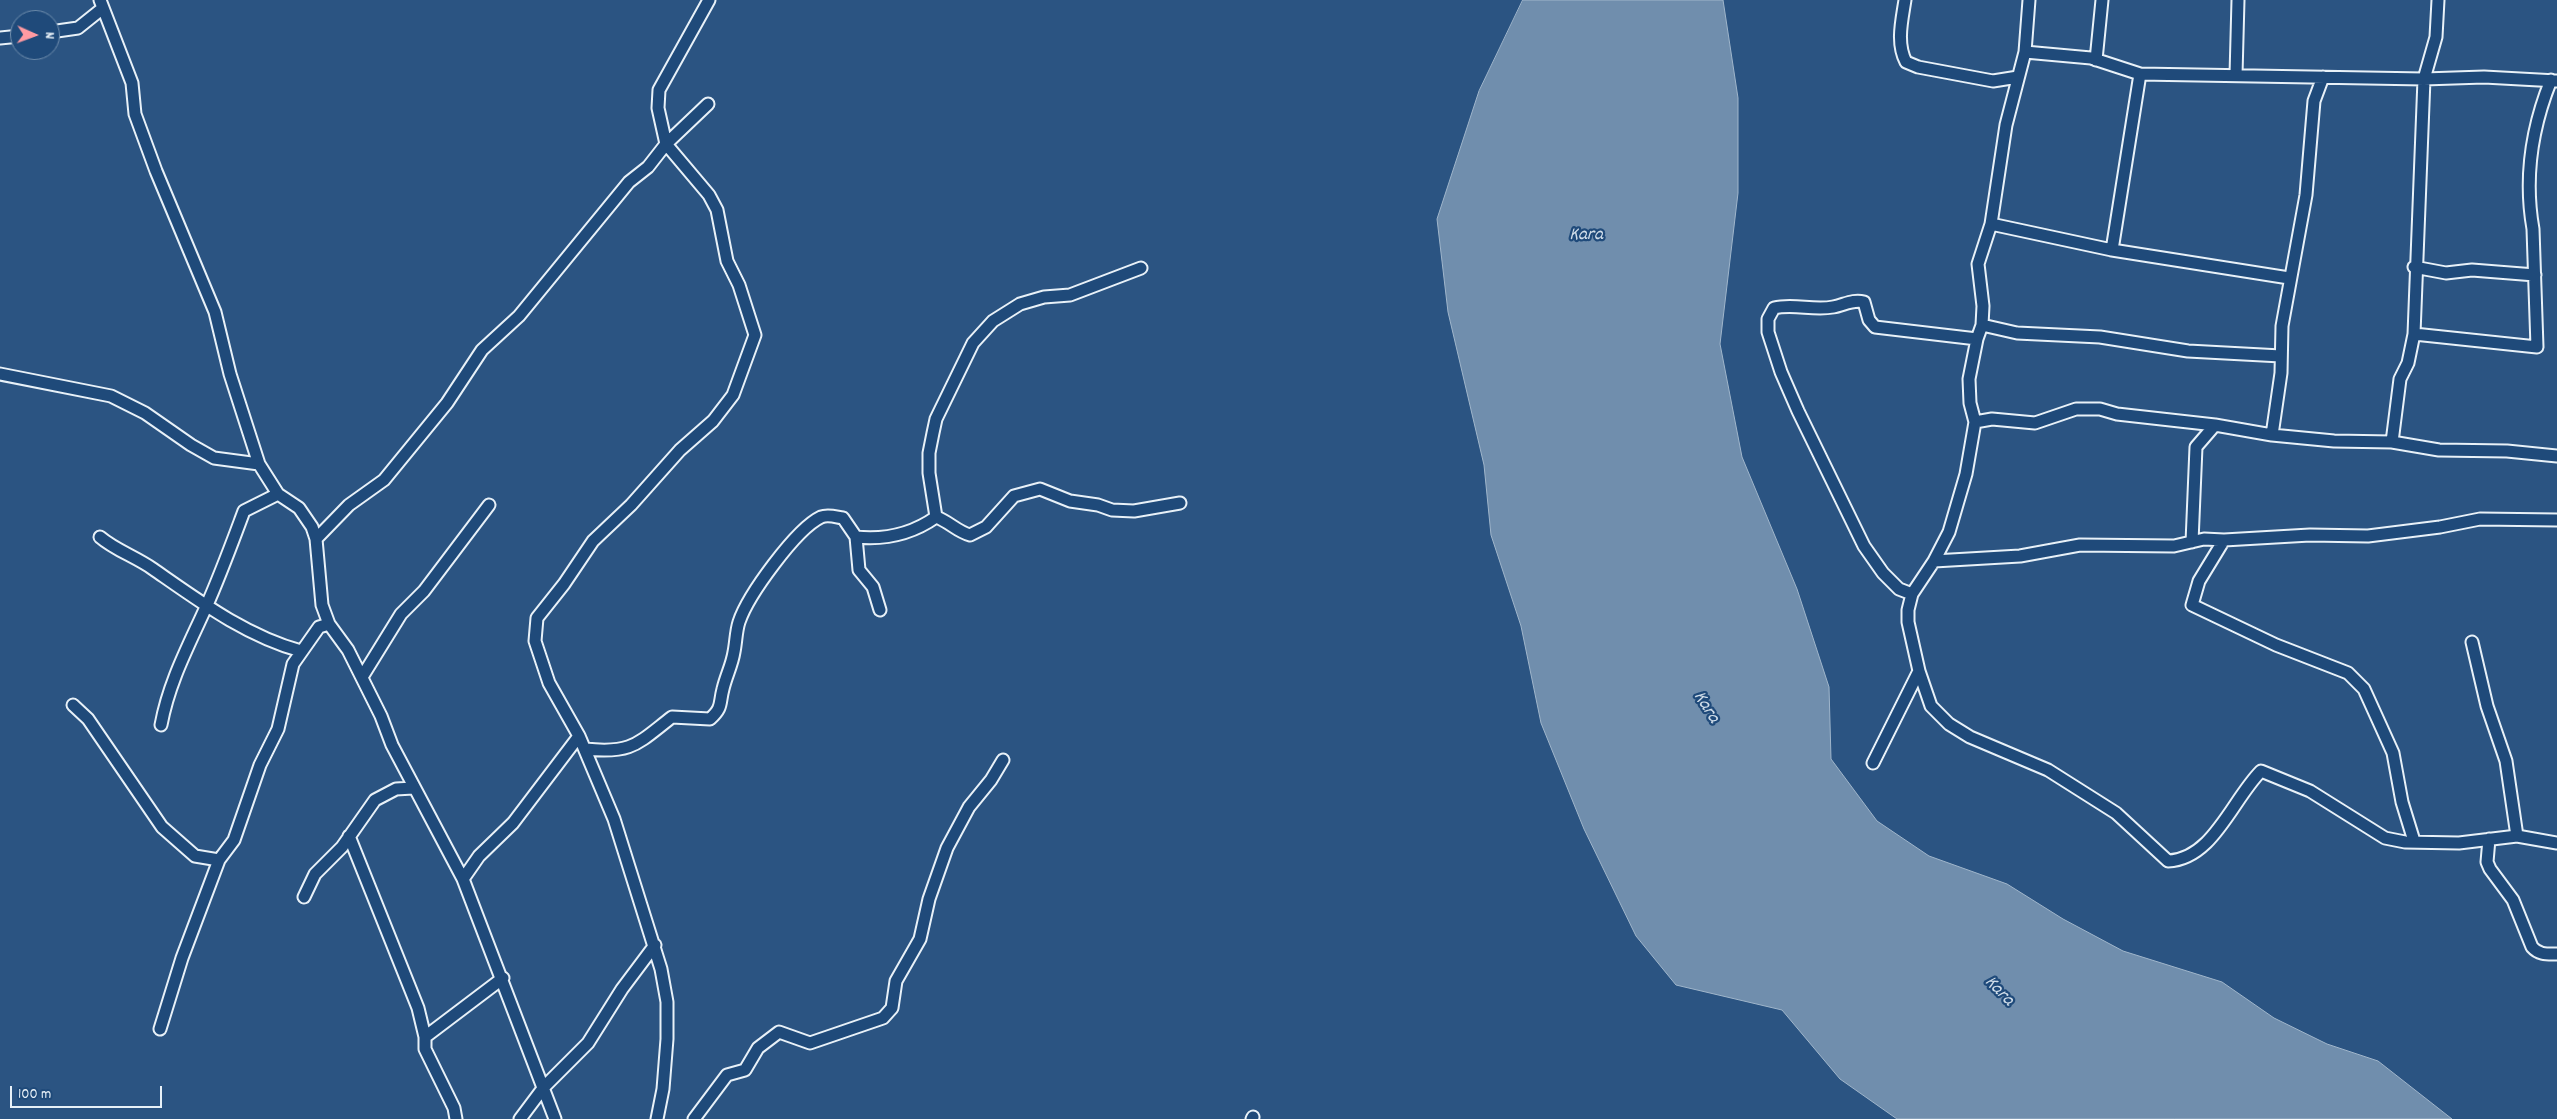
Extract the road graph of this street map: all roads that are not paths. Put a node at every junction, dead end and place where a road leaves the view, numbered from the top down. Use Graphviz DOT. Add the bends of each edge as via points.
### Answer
graph roads {
  1 [pos="709,0"];
  2 [pos="1905,0"];
  3 [pos="2029,0"];
  4 [pos="2102,0"];
  5 [pos="2238,0"];
  6 [pos="2438,0"];
  7 [pos="101,4"];
  8 [pos="60,31"];
  9 [pos="2025,52"];
  10 [pos="2096,60"];
  11 [pos="2140,74"];
  12 [pos="2236,75"];
  13 [pos="2018,77"];
  14 [pos="2323,77"];
  15 [pos="2424,79"];
  16 [pos="2554,80"];
  17 [pos="708,104"];
  18 [pos="666,144"];
  19 [pos="1991,224"];
  20 [pos="2112,250"];
  21 [pos="2414,267"];
  22 [pos="1141,268"];
  23 [pos="2535,275"];
  24 [pos="2289,278"];
  25 [pos="1982,325"];
  26 [pos="2414,334"];
  27 [pos="1977,339"];
  28 [pos="2281,356"];
  29 [pos="0,374"];
  30 [pos="1975,422"];
  31 [pos="2215,425"];
  32 [pos="2272,435"];
  33 [pos="2392,442"];
  34 [pos="2557,456"];
  35 [pos="259,464"];
  36 [pos="278,494"];
  37 [pos="1180,502"];
  38 [pos="489,505"];
  39 [pos="936,517"];
  40 [pos="2557,520"];
  41 [pos="100,537"];
  42 [pos="856,537"];
  43 [pos="316,539"];
  44 [pos="2224,540"];
  45 [pos="2192,542"];
  46 [pos="1934,561"];
  47 [pos="1912,594"];
  48 [pos="206,606"];
  49 [pos="880,610"];
  50 [pos="329,624"];
  51 [pos="2472,642"];
  52 [pos="301,651"];
  53 [pos="1919,671"];
  54 [pos="362,677"];
  55 [pos="73,705"];
  56 [pos="162,725"];
  57 [pos="579,736"];
  58 [pos="585,749"];
  59 [pos="1003,760"];
  60 [pos="1873,763"];
  61 [pos="413,788"];
  62 [pos="349,836"];
  63 [pos="2516,836"];
  64 [pos="2489,839"];
  65 [pos="2414,841"];
  66 [pos="2557,844"];
  67 [pos="219,860"];
  68 [pos="463,879"];
  69 [pos="304,897"];
  70 [pos="655,945"];
  71 [pos="2557,954"];
  72 [pos="502,978"];
  73 [pos="160,1029"];
  74 [pos="425,1037"];
  75 [pos="544,1087"];
  76 [pos="456,1119"];
  77 [pos="520,1119"];
  78 [pos="555,1119"];
  79 [pos="657,1119"];
  80 [pos="694,1119"];
  1 -- 18 [label="street" via="659,90 658,108"];
  2 -- 13 [label="street" via="1900,32 1901,54 1906,62 1993,81"];
  3 -- 9 [label="street"];
  4 -- 10 [label="street"];
  5 -- 12 [label="street"];
  6 -- 15 [label="street" via="2436,37"];
  7 -- 8 [label="street" via="78,28"];
  7 -- 35 [label="street" via="132,83 135,114 153,163 215,312 230,374"];
  9 -- 10 [label="street"];
  9 -- 13 [label="street"];
  10 -- 11 [label="street"];
  11 -- 12 [label="street"];
  11 -- 20 [label="street"];
  12 -- 14 [label="street"];
  13 -- 19 [label="street" via="2006,126"];
  14 -- 15 [label="street"];
  14 -- 24 [label="street" via="2314,101 2306,195"];
  15 -- 16 [label="street"];
  15 -- 21 [label="street"];
  16 -- 23 [label="street" via="2534,131 2530,163"];
  17 -- 18 [label="street"];
  18 -- 43 [label="street" via="648,167 629,182 519,316 482,350 446,402 384,480 349,505"];
  18 -- 57 [label="street" via="709,195 717,210 727,261 739,285 755,335 733,395 712,421 593,541 537,618 535,641 549,683"];
  19 -- 20 [label="street"];
  19 -- 25 [label="street" via="1978,264"];
  20 -- 24 [label="street"];
  21 -- 23 [label="street" via="2446,273 2472,270"];
  21 -- 26 [label="street"];
  22 -- 39 [label="street" via="1070,295 1044,297 1020,304 993,322 973,343 936,419 933,433 929,473"];
  23 -- 26 [label="street" via="2537,347"];
  24 -- 28 [label="street"];
  25 -- 27 [label="street"];
  25 -- 28 [label="street" via="2017,333 2100,337 2188,351"];
  26 -- 33 [label="street" via="2408,363 2400,379"];
  27 -- 30 [label="street" via="1969,379"];
  27 -- 47 [label="street" via="1875,327 1868,320 1864,302 1857,300 1832,307 1788,305 1774,308 1768,319 1768,332 1784,380 1864,546 1899,589"];
  28 -- 32 [label="street"];
  29 -- 35 [label="street" via="111,396 145,413 214,458"];
  30 -- 31 [label="street" via="1992,419 2035,423 2076,409 2100,409 2117,414"];
  30 -- 46 [label="street" via="1966,474 1948,532"];
  31 -- 32 [label="street"];
  31 -- 45 [label="street" via="2196,447"];
  32 -- 33 [label="street"];
  33 -- 34 [label="street" via="2439,450"];
  35 -- 36 [label="street"];
  36 -- 43 [label="street" via="299,508"];
  36 -- 48 [label="street" via="244,511"];
  37 -- 39 [label="street" via="1134,511 1112,510 1040,490 1014,496 986,527 970,536"];
  38 -- 54 [label="street" via="424,591 401,614"];
  39 -- 42 [label="street" via="900,535 875,539"];
  40 -- 44 [label="street" via="2480,519 2397,534"];
  41 -- 48 [label="street"];
  42 -- 49 [label="street" via="859,570 873,587"];
  42 -- 58 [label="street" via="844,518 821,517 770,568 750,596 739,623 720,709 710,718 672,716 642,741 623,750"];
  43 -- 50 [label="street" via="322,606"];
  44 -- 45 [label="street"];
  44 -- 65 [label="street" via="2199,581 2192,605 2356,679 2393,753 2402,802"];
  45 -- 46 [label="street" via="2174,546 2080,545 2020,556"];
  46 -- 47 [label="street"];
  47 -- 53 [label="street" via="1908,622"];
  48 -- 52 [label="street" via="261,636"];
  48 -- 56 [label="street" via="166,696"];
  50 -- 52 [label="street" via="319,627"];
  50 -- 54 [label="street"];
  51 -- 63 [label="street" via="2487,706 2506,762"];
  52 -- 67 [label="street" via="287,684 278,729 260,765 234,840"];
  53 -- 60 [label="street"];
  53 -- 65 [label="street" via="1931,706 1949,724 1978,741 2048,770 2116,813 2168,861 2190,857 2205,846 2261,771 2310,791 2385,838"];
  54 -- 61 [label="street"];
  55 -- 67 [label="street" via="88,719 162,827 195,856"];
  57 -- 58 [label="street"];
  57 -- 68 [label="street" via="513,823 479,856"];
  58 -- 70 [label="street" via="614,819"];
  59 -- 80 [label="street" via="969,807 947,848 929,899 920,939 896,981 892,1008 883,1018 810,1043 779,1032 758,1048 745,1070 727,1075"];
  61 -- 62 [label="street" via="396,789 375,800"];
  61 -- 68 [label="street"];
  62 -- 69 [label="street" via="315,874"];
  62 -- 74 [label="street" via="408,981"];
  63 -- 64 [label="street"];
  63 -- 66 [label="street"];
  64 -- 65 [label="street" via="2459,843"];
  64 -- 71 [label="street" via="2487,862 2490,870 2513,900 2532,947 2544,954"];
  67 -- 73 [label="street" via="182,958"];
  68 -- 72 [label="street"];
  70 -- 75 [label="street" via="622,989 588,1044"];
  70 -- 79 [label="street" via="667,1002 663,1089"];
  72 -- 74 [label="street"];
  72 -- 75 [label="street"];
  74 -- 76 [label="street" via="425,1049 454,1108"];
  75 -- 77 [label="street"];
  75 -- 78 [label="street"];
}
